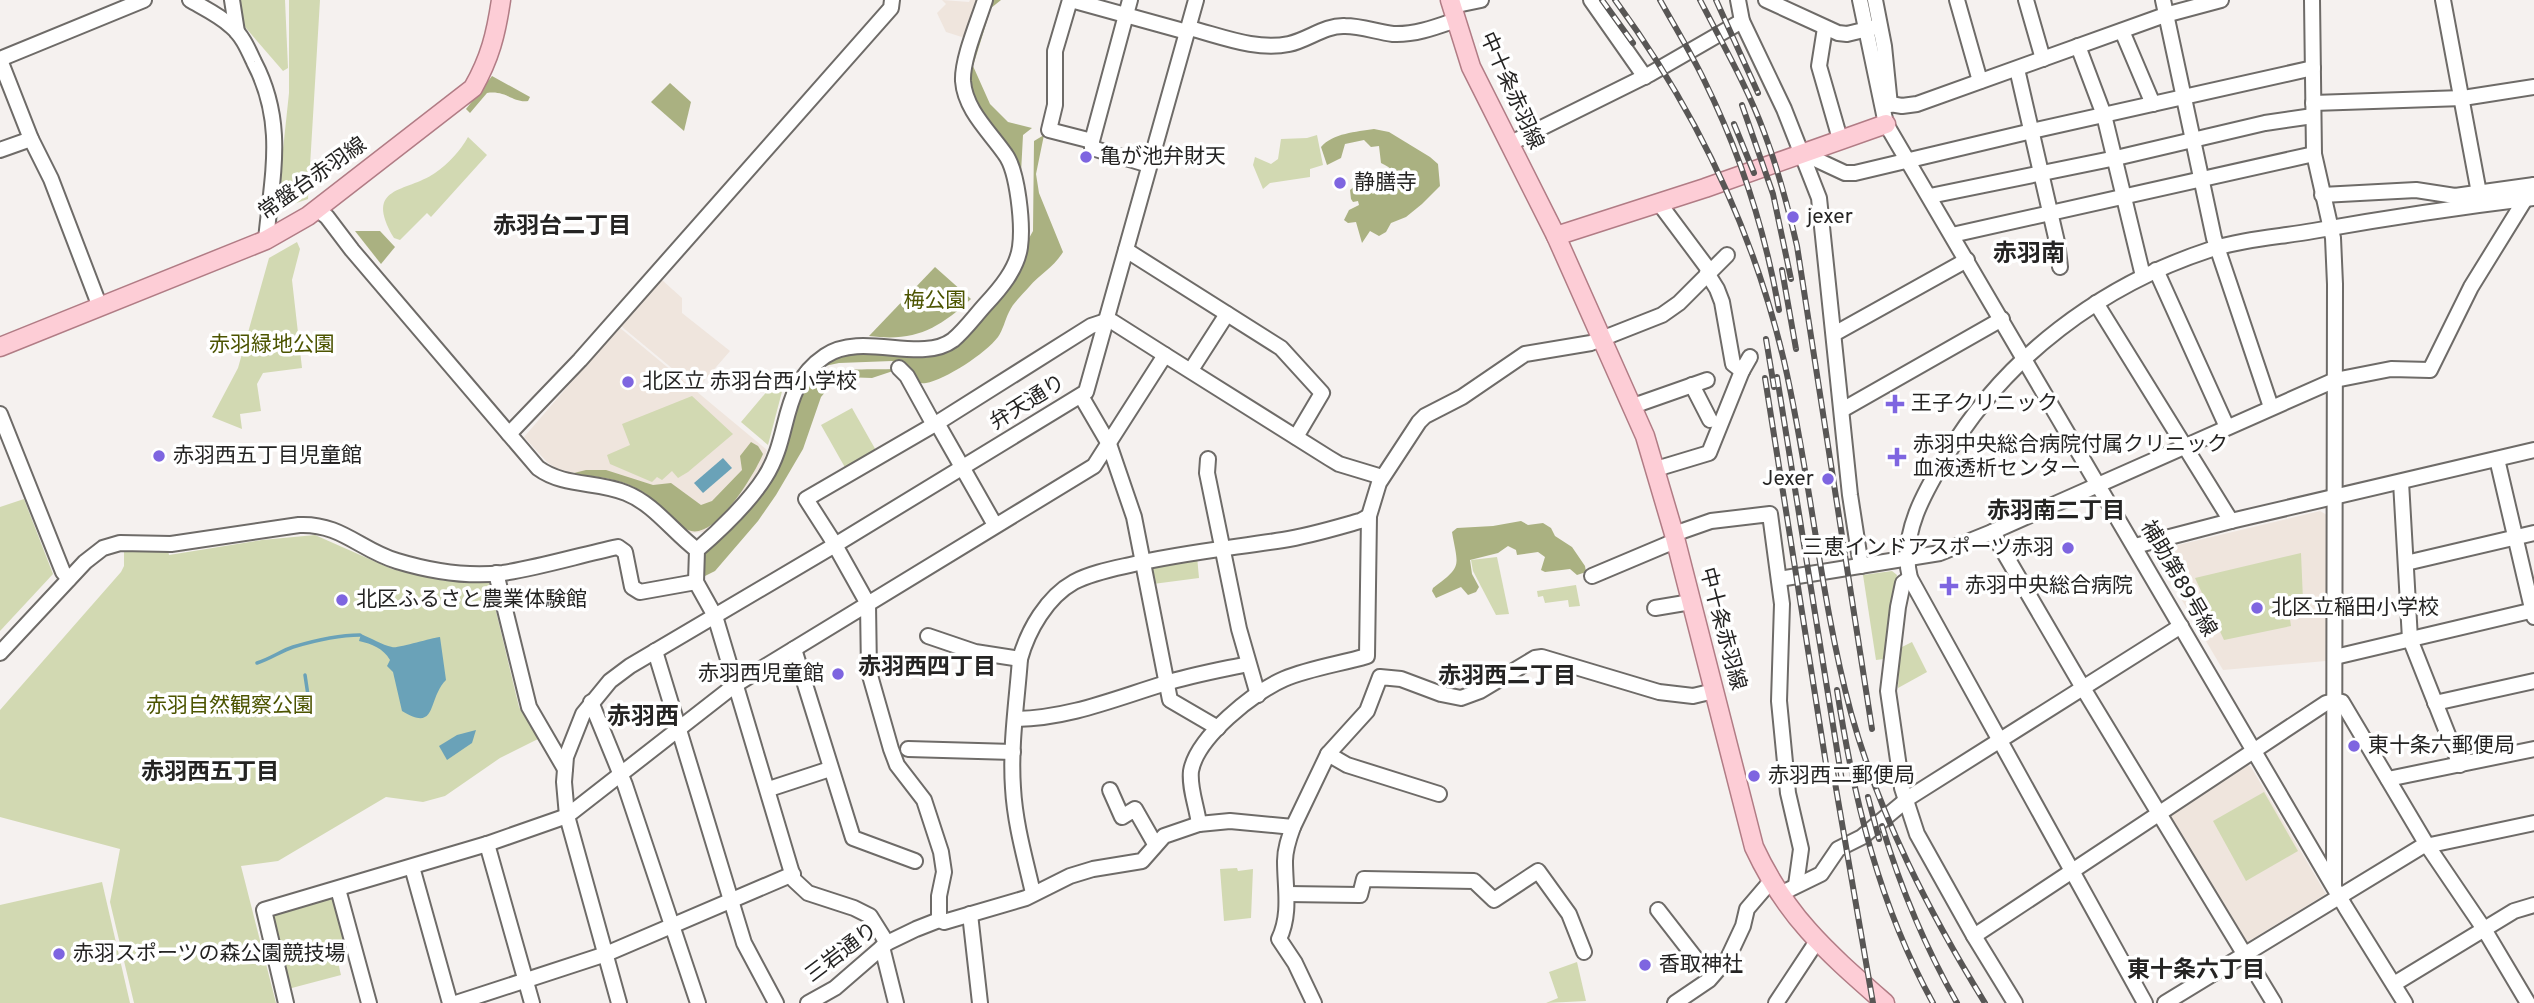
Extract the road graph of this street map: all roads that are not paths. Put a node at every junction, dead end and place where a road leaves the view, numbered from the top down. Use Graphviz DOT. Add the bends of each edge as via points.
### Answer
graph roads {
  1 [pos="144,0"];
  2 [pos="190,0"];
  3 [pos="232,0"];
  4 [pos="501,0"];
  5 [pos="892,0"];
  6 [pos="985,0"];
  7 [pos="1071,0"];
  8 [pos="1130,0"];
  9 [pos="1196,0"];
  10 [pos="1481,0"];
  11 [pos="1591,0"];
  12 [pos="1738,0"];
  13 [pos="1766,0"];
  14 [pos="1957,0"];
  15 [pos="2026,0"];
  16 [pos="2163,0"];
  17 [pos="2221,0"];
  18 [pos="2312,0"];
  19 [pos="2444,0"];
  20 [pos="1866,1"];
  21 [pos="1453,9"];
  22 [pos="2165,15"];
  23 [pos="1126,16"];
  24 [pos="1742,21"];
  25 [pos="1825,28"];
  26 [pos="1874,28"];
  27 [pos="1188,30"];
  28 [pos="2122,31"];
  29 [pos="237,32"];
  30 [pos="2078,46"];
  31 [pos="2043,58"];
  32 [pos="0,60"];
  33 [pos="2313,68"];
  34 [pos="2017,69"];
  35 [pos="1647,76"];
  36 [pos="1980,82"];
  37 [pos="2534,88"];
  38 [pos="2183,97"];
  39 [pos="2463,98"];
  40 [pos="1890,104"];
  41 [pos="2153,104"];
  42 [pos="2313,110"];
  43 [pos="2104,115"];
  44 [pos="1891,131"];
  45 [pos="2032,131"];
  46 [pos="31,139"];
  47 [pos="1840,139"];
  48 [pos="2192,140"];
  49 [pos="1092,141"];
  50 [pos="1509,144"];
  51 [pos="0,150"];
  52 [pos="1802,153"];
  53 [pos="2314,154"];
  54 [pos="2116,158"];
  55 [pos="1909,160"];
  56 [pos="1149,165"];
  57 [pos="2041,172"];
  58 [pos="2201,180"];
  59 [pos="2479,193"];
  60 [pos="2322,195"];
  61 [pos="1930,196"];
  62 [pos="2125,198"];
  63 [pos="2530,198"];
  64 [pos="1659,203"];
  65 [pos="317,209"];
  66 [pos="2049,214"];
  67 [pos="2330,227"];
  68 [pos="1952,234"];
  69 [pos="1556,236"];
  70 [pos="266,240"];
  71 [pos="2217,248"];
  72 [pos="1126,250"];
  73 [pos="1727,255"];
  74 [pos="1967,260"];
  75 [pos="2060,267"];
  76 [pos="1708,272"];
  77 [pos="2150,273"];
  78 [pos="2096,303"];
  79 [pos="100,307"];
  80 [pos="1227,314"];
  81 [pos="2002,319"];
  82 [pos="1106,321"];
  83 [pos="1834,334"];
  84 [pos="1603,338"];
  85 [pos="0,347"];
  86 [pos="1165,355"];
  87 [pos="1750,357"];
  88 [pos="2025,359"];
  89 [pos="899,368"];
  90 [pos="1191,370"];
  91 [pos="1742,371"];
  92 [pos="1707,380"];
  93 [pos="2335,380"];
  94 [pos="1692,385"];
  95 [pos="1081,396"];
  96 [pos="1633,406"];
  97 [pos="2271,407"];
  98 [pos="1842,410"];
  99 [pos="0,414"];
  100 [pos="1710,420"];
  101 [pos="935,424"];
  102 [pos="2227,427"];
  103 [pos="509,434"];
  104 [pos="1296,437"];
  105 [pos="1110,444"];
  106 [pos="2183,447"];
  107 [pos="2534,450"];
  108 [pos="1208,459"];
  109 [pos="2497,459"];
  110 [pos="962,468"];
  111 [pos="1656,469"];
  112 [pos="1382,477"];
  113 [pos="2401,482"];
  114 [pos="2098,485"];
  115 [pos="2335,497"];
  116 [pos="1369,516"];
  117 [pos="2231,521"];
  118 [pos="995,525"];
  119 [pos="1992,532"];
  120 [pos="2534,533"];
  121 [pos="1674,537"];
  122 [pos="2516,537"];
  123 [pos="835,545"];
  124 [pos="2135,546"];
  125 [pos="1223,549"];
  126 [pos="697,550"];
  127 [pos="1905,559"];
  128 [pos="1144,562"];
  129 [pos="2406,563"];
  130 [pos="1861,566"];
  131 [pos="496,573"];
  132 [pos="1592,576"];
  133 [pos="1910,578"];
  134 [pos="69,579"];
  135 [pos="1779,579"];
  136 [pos="696,582"];
  137 [pos="1691,602"];
  138 [pos="868,604"];
  139 [pos="1655,608"];
  140 [pos="2533,612"];
  141 [pos="715,616"];
  142 [pos="2181,626"];
  143 [pos="928,636"];
  144 [pos="2410,639"];
  145 [pos="794,649"];
  146 [pos="655,651"];
  147 [pos="0,653"];
  148 [pos="2335,657"];
  149 [pos="1020,659"];
  150 [pos="1248,664"];
  151 [pos="2534,681"];
  152 [pos="1166,683"];
  153 [pos="736,685"];
  154 [pos="2082,687"];
  155 [pos="1714,691"];
  156 [pos="1258,695"];
  157 [pos="2335,701"];
  158 [pos="591,702"];
  159 [pos="2435,703"];
  160 [pos="1016,719"];
  161 [pos="680,728"];
  162 [pos="1218,728"];
  163 [pos="1998,740"];
  164 [pos="908,749"];
  165 [pos="2534,749"];
  166 [pos="2254,751"];
  167 [pos="1013,752"];
  168 [pos="1328,754"];
  169 [pos="2459,765"];
  170 [pos="565,769"];
  171 [pos="830,769"];
  172 [pos="621,774"];
  173 [pos="2388,779"];
  174 [pos="769,789"];
  175 [pos="1110,790"];
  176 [pos="1439,794"];
  177 [pos="1906,800"];
  178 [pos="2159,814"];
  179 [pos="567,816"];
  180 [pos="2534,822"];
  181 [pos="1199,824"];
  182 [pos="1293,827"];
  183 [pos="487,844"];
  184 [pos="1155,844"];
  185 [pos="2427,845"];
  186 [pos="915,861"];
  187 [pos="412,867"];
  188 [pos="2071,871"];
  189 [pos="793,874"];
  190 [pos="1796,885"];
  191 [pos="1775,888"];
  192 [pos="338,889"];
  193 [pos="2337,892"];
  194 [pos="1034,894"];
  195 [pos="1287,894"];
  196 [pos="732,899"];
  197 [pos="2534,905"];
  198 [pos="1658,910"];
  199 [pos="970,914"];
  200 [pos="939,920"];
  201 [pos="671,927"];
  202 [pos="2484,929"];
  203 [pos="1974,936"];
  204 [pos="1817,941"];
  205 [pos="884,945"];
  206 [pos="1584,951"];
  207 [pos="2244,953"];
  208 [pos="606,954"];
  209 [pos="1700,964"];
  210 [pos="526,981"];
  211 [pos="2394,984"];
  212 [pos="286,1003"];
  213 [pos="369,1003"];
  214 [pos="450,1003"];
  215 [pos="456,1003"];
  216 [pos="532,1003"];
  217 [pos="619,1003"];
  218 [pos="698,1003"];
  219 [pos="776,1003"];
  220 [pos="808,1003"];
  221 [pos="896,1003"];
  222 [pos="980,1003"];
  223 [pos="1314,1003"];
  224 [pos="1675,1003"];
  225 [pos="1776,1003"];
  226 [pos="1885,1003"];
  227 [pos="2015,1003"];
  228 [pos="2145,1003"];
  229 [pos="2165,1003"];
  230 [pos="2274,1003"];
  231 [pos="2405,1003"];
  232 [pos="2528,1003"];
  1 -- 32 [label="street"];
  2 -- 29 [label="street"];
  3 -- 29 [label="street"];
  4 -- 65 [label="main road, 常盤台赤羽線" via="493,44 472,88"];
  5 -- 103 [label="street" via="891,8 846,59"];
  6 -- 126 [label="street" via="963,82 971,107 1007,156 1011,170 1020,215 1020,245 1010,273 951,341 929,348 841,348 810,367 796,387 777,453 765,477"];
  7 -- 23 [label="street"];
  7 -- 49 [label="street" via="1055,51 1055,105 1049,130"];
  8 -- 23 [label="street"];
  9 -- 27 [label="street, 弁天通り"];
  10 -- 21 [label="street"];
  11 -- 35 [label="street"];
  12 -- 24 [label="street"];
  13 -- 25 [label="street"];
  14 -- 36 [label="street"];
  15 -- 31 [label="street"];
  16 -- 22 [label="street"];
  17 -- 22 [label="street"];
  18 -- 33 [label="street"];
  19 -- 39 [label="street"];
  20 -- 26 [label="street, 補助第89号線"];
  21 -- 27 [label="street" via="1413,33 1337,27 1289,44 1267,46"];
  21 -- 50 [label="main road, 中十条赤羽線" via="1471,67"];
  22 -- 28 [label="street"];
  22 -- 38 [label="street"];
  23 -- 27 [label="street"];
  23 -- 49 [label="street"];
  24 -- 35 [label="street"];
  24 -- 52 [label="street"];
  25 -- 26 [label="street" via="1847,34"];
  25 -- 47 [label="street" via="1819,66"];
  26 -- 40 [label="street, 補助第89号線"];
  26 -- 44 [label="street, 補助第89号線"];
  27 -- 56 [label="street, 弁天通り"];
  28 -- 30 [label="street"];
  28 -- 41 [label="street"];
  29 -- 70 [label="street" via="261,75 273,113 275,143"];
  30 -- 31 [label="street"];
  30 -- 43 [label="street"];
  31 -- 34 [label="street"];
  32 -- 46 [label="street"];
  33 -- 38 [label="street"];
  33 -- 42 [label="street"];
  34 -- 36 [label="street"];
  34 -- 45 [label="street"];
  35 -- 50 [label="street"];
  36 -- 40 [label="street" via="1917,104"];
  37 -- 39 [label="street"];
  38 -- 41 [label="street"];
  38 -- 48 [label="street"];
  39 -- 42 [label="street"];
  39 -- 59 [label="street"];
  40 -- 44 [label="street, 補助第89号線"];
  41 -- 43 [label="street"];
  42 -- 48 [label="street"];
  42 -- 53 [label="street"];
  43 -- 45 [label="street"];
  43 -- 54 [label="street"];
  44 -- 47 [label="main road"];
  44 -- 55 [label="street, 補助第89号線"];
  45 -- 55 [label="street"];
  45 -- 57 [label="street"];
  46 -- 51 [label="street"];
  46 -- 79 [label="street"];
  47 -- 52 [label="main road"];
  48 -- 54 [label="street"];
  48 -- 58 [label="street"];
  49 -- 56 [label="street" via="1092,148"];
  50 -- 69 [label="main road, 中十条赤羽線"];
  52 -- 55 [label="street" via="1845,173"];
  52 -- 64 [label="main road"];
  52 -- 83 [label="street" via="1819,198"];
  53 -- 58 [label="street"];
  53 -- 60 [label="street"];
  54 -- 57 [label="street"];
  54 -- 62 [label="street"];
  55 -- 61 [label="street, 補助第89号線"];
  56 -- 72 [label="street, 弁天通り"];
  57 -- 61 [label="street"];
  57 -- 66 [label="street"];
  58 -- 62 [label="street"];
  58 -- 71 [label="street"];
  59 -- 60 [label="street" via="2455,196 2416,190"];
  59 -- 63 [label="street" via="2534,185"];
  60 -- 67 [label="street"];
  61 -- 68 [label="street, 補助第89号線"];
  62 -- 66 [label="street"];
  62 -- 77 [label="street"];
  63 -- 67 [label="street"];
  63 -- 93 [label="street" via="2471,287 2430,370 2391,369"];
  64 -- 69 [label="main road"];
  64 -- 76 [label="street"];
  65 -- 70 [label="main road, 常盤台赤羽線"];
  65 -- 103 [label="street"];
  66 -- 68 [label="street"];
  66 -- 75 [label="street"];
  67 -- 71 [label="street"];
  67 -- 93 [label="street"];
  68 -- 74 [label="street, 補助第89号線"];
  69 -- 84 [label="main road, 中十条赤羽線"];
  70 -- 79 [label="main road, 常盤台赤羽線"];
  71 -- 77 [label="street"];
  71 -- 97 [label="street"];
  72 -- 80 [label="street"];
  72 -- 82 [label="street, 弁天通り"];
  73 -- 76 [label="street"];
  74 -- 81 [label="street, 補助第89号線"];
  74 -- 83 [label="street"];
  76 -- 84 [label="street" via="1662,315"];
  76 -- 91 [label="street" via="1721,302 1733,364"];
  77 -- 78 [label="street"];
  77 -- 102 [label="street"];
  78 -- 88 [label="street"];
  78 -- 106 [label="street"];
  79 -- 85 [label="main road, 常盤台赤羽線"];
  80 -- 90 [label="street"];
  80 -- 104 [label="street" via="1280,348 1322,393"];
  81 -- 88 [label="street, 補助第89号線"];
  81 -- 98 [label="street"];
  82 -- 86 [label="street"];
  82 -- 95 [label="street, 弁天通り" via="1088,388"];
  82 -- 101 [label="street"];
  83 -- 98 [label="street"];
  84 -- 96 [label="main road, 中十条赤羽線"];
  84 -- 112 [label="street" via="1525,354 1425,416"];
  86 -- 90 [label="street"];
  86 -- 105 [label="street"];
  87 -- 91 [label="street"];
  88 -- 114 [label="street, 補助第89号線"];
  88 -- 127 [label="street" via="1995,388 1957,437 1920,506"];
  89 -- 101 [label="street"];
  90 -- 104 [label="street"];
  91 -- 111 [label="street" via="1709,453"];
  92 -- 94 [label="street"];
  93 -- 97 [label="street"];
  93 -- 115 [label="street"];
  94 -- 96 [label="street"];
  94 -- 100 [label="street"];
  95 -- 105 [label="street"];
  95 -- 110 [label="street, 弁天通り"];
  96 -- 111 [label="main road, 中十条赤羽線"];
  97 -- 102 [label="street"];
  98 -- 130 [label="street"];
  99 -- 134 [label="street"];
  101 -- 110 [label="street"];
  101 -- 123 [label="street" via="806,499"];
  102 -- 106 [label="street"];
  103 -- 126 [label="street" via="547,474 635,496"];
  104 -- 112 [label="street" via="1339,464"];
  105 -- 118 [label="street" via="1094,466"];
  105 -- 128 [label="street"];
  106 -- 114 [label="street"];
  106 -- 117 [label="street"];
  107 -- 109 [label="street"];
  108 -- 125 [label="street"];
  109 -- 113 [label="street"];
  109 -- 122 [label="street"];
  110 -- 118 [label="street"];
  110 -- 123 [label="street, 弁天通り"];
  111 -- 121 [label="main road, 中十条赤羽線"];
  112 -- 116 [label="street"];
  113 -- 115 [label="street"];
  113 -- 129 [label="street"];
  114 -- 119 [label="street"];
  114 -- 124 [label="street, 補助第89号線"];
  115 -- 117 [label="street"];
  115 -- 148 [label="street"];
  116 -- 125 [label="street" via="1287,540"];
  116 -- 156 [label="street" via="1367,656 1284,680"];
  117 -- 124 [label="street"];
  118 -- 138 [label="street"];
  119 -- 127 [label="street" via="1940,553"];
  119 -- 154 [label="street"];
  120 -- 122 [label="street"];
  121 -- 132 [label="street"];
  121 -- 135 [label="street" via="1711,521 1770,514"];
  121 -- 137 [label="main road, 中十条赤羽線"];
  122 -- 129 [label="street"];
  122 -- 140 [label="street"];
  123 -- 138 [label="street"];
  123 -- 141 [label="street, 弁天通り"];
  124 -- 142 [label="street, 補助第89号線"];
  125 -- 128 [label="street"];
  125 -- 150 [label="street"];
  126 -- 136 [label="street"];
  127 -- 130 [label="street"];
  127 -- 133 [label="street"];
  128 -- 149 [label="street" via="1073,583 1035,622"];
  128 -- 152 [label="street"];
  129 -- 144 [label="street"];
  130 -- 135 [label="street"];
  131 -- 134 [label="street" via="454,573 395,561 317,524 171,544 120,543 103,548"];
  131 -- 136 [label="street" via="618,547 625,552 636,591"];
  131 -- 170 [label="street" via="529,707"];
  133 -- 163 [label="street"];
  133 -- 177 [label="street" via="1903,583 1898,607 1888,691"];
  134 -- 147 [label="street"];
  135 -- 190 [label="street" via="1779,701 1788,793 1801,849"];
  136 -- 141 [label="street"];
  137 -- 139 [label="street"];
  137 -- 155 [label="main road, 中十条赤羽線"];
  138 -- 145 [label="street"];
  138 -- 200 [label="street" via="869,672 891,749 897,765 924,800 941,852 944,872"];
  140 -- 144 [label="street"];
  141 -- 146 [label="street, 弁天通り"];
  141 -- 153 [label="street"];
  142 -- 154 [label="street"];
  142 -- 166 [label="street, 補助第89号線"];
  143 -- 149 [label="street" via="975,652"];
  144 -- 148 [label="street"];
  144 -- 159 [label="street"];
  145 -- 153 [label="street"];
  145 -- 171 [label="street"];
  146 -- 158 [label="street, 弁天通り" via="620,672"];
  146 -- 161 [label="street"];
  148 -- 157 [label="street"];
  149 -- 160 [label="street"];
  150 -- 152 [label="street"];
  150 -- 156 [label="street"];
  151 -- 159 [label="street"];
  152 -- 160 [label="street" via="1100,706"];
  152 -- 162 [label="street" via="1170,700"];
  153 -- 161 [label="street"];
  153 -- 174 [label="street"];
  154 -- 163 [label="street"];
  154 -- 178 [label="street"];
  155 -- 168 [label="street" via="1693,696 1659,692 1548,657 1535,659 1461,698 1380,677 1367,711"];
  155 -- 191 [label="main road, 中十条赤羽線" via="1754,847"];
  156 -- 162 [label="street"];
  157 -- 166 [label="street"];
  157 -- 173 [label="street" via="2342,702"];
  157 -- 193 [label="street"];
  158 -- 170 [label="street, 弁天通り" via="574,734"];
  158 -- 172 [label="street"];
  159 -- 169 [label="street"];
  160 -- 167 [label="street"];
  161 -- 172 [label="street"];
  161 -- 196 [label="street"];
  162 -- 181 [label="street" via="1197,755 1191,773"];
  163 -- 177 [label="street"];
  163 -- 188 [label="street"];
  164 -- 167 [label="street"];
  165 -- 169 [label="street"];
  166 -- 178 [label="street"];
  166 -- 193 [label="street, 補助第89号線"];
  167 -- 194 [label="street" via="1017,824"];
  168 -- 176 [label="street" via="1347,765"];
  168 -- 182 [label="street"];
  169 -- 173 [label="street"];
  170 -- 179 [label="street"];
  171 -- 174 [label="street"];
  171 -- 186 [label="street" via="853,838"];
  172 -- 179 [label="street"];
  172 -- 201 [label="street"];
  173 -- 185 [label="street"];
  174 -- 189 [label="street"];
  175 -- 184 [label="street" via="1122,817 1135,808"];
  177 -- 190 [label="street" via="1838,849 1821,874"];
  177 -- 203 [label="street" via="1917,834"];
  178 -- 188 [label="street"];
  178 -- 207 [label="street"];
  179 -- 183 [label="street"];
  179 -- 208 [label="street"];
  180 -- 185 [label="street"];
  181 -- 182 [label="street, 三岩通り" via="1230,821"];
  181 -- 184 [label="street, 三岩通り" via="1164,836"];
  182 -- 195 [label="street" via="1285,858"];
  183 -- 187 [label="street"];
  183 -- 210 [label="street"];
  184 -- 194 [label="street, 三岩通り" via="1142,861 1070,876"];
  185 -- 193 [label="street"];
  185 -- 202 [label="street"];
  187 -- 192 [label="street"];
  187 -- 214 [label="street"];
  188 -- 203 [label="street"];
  188 -- 228 [label="street"];
  189 -- 196 [label="street"];
  189 -- 205 [label="street" via="808,892 870,916"];
  190 -- 191 [label="street"];
  191 -- 204 [label="main road, 中十条赤羽線"];
  191 -- 224 [label="street" via="1747,909 1728,958 1709,980"];
  192 -- 212 [label="street" via="264,910"];
  192 -- 213 [label="street"];
  193 -- 207 [label="street"];
  193 -- 211 [label="street, 補助第89号線"];
  194 -- 199 [label="street, 三岩通り"];
  195 -- 206 [label="street" via="1360,895 1364,878 1448,879 1474,881 1494,900 1538,871 1575,925"];
  195 -- 223 [label="street" via="1279,939"];
  196 -- 201 [label="street"];
  196 -- 219 [label="street" via="744,943"];
  197 -- 202 [label="street"];
  198 -- 209 [label="street"];
  199 -- 200 [label="street, 三岩通り"];
  199 -- 222 [label="street"];
  200 -- 205 [label="street, 三岩通り"];
  201 -- 208 [label="street"];
  201 -- 218 [label="street"];
  202 -- 211 [label="street"];
  202 -- 232 [label="street"];
  203 -- 227 [label="street"];
  204 -- 225 [label="street"];
  204 -- 226 [label="main road, 中十条赤羽線"];
  205 -- 220 [label="street, 三岩通り" via="835,988"];
  205 -- 221 [label="street"];
  207 -- 229 [label="street"];
  207 -- 230 [label="street"];
  208 -- 210 [label="street"];
  208 -- 217 [label="street"];
  210 -- 215 [label="street"];
  210 -- 216 [label="street"];
  211 -- 231 [label="street, 補助第89号線"];
}
